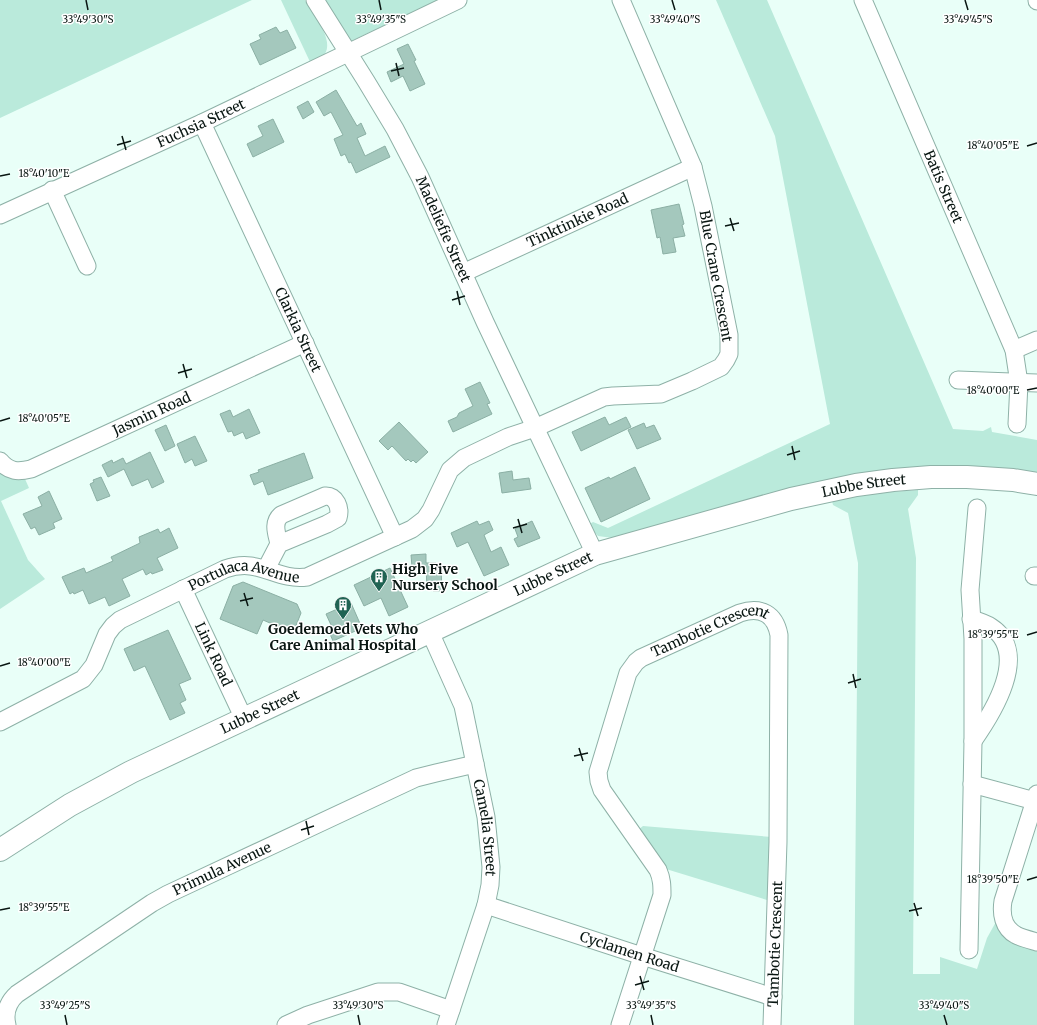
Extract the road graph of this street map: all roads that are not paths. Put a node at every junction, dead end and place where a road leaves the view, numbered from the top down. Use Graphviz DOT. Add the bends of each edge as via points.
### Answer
graph roads {
  1 [pos="315,0"];
  2 [pos="458,0"];
  3 [pos="621,0"];
  4 [pos="862,0"];
  5 [pos="347,52"];
  6 [pos="202,123"];
  7 [pos="693,167"];
  8 [pos="52,190"];
  9 [pos="0,215"];
  10 [pos="87,266"];
  11 [pos="463,273"];
  12 [pos="1037,340"];
  13 [pos="305,343"];
  14 [pos="1014,350"];
  15 [pos="958,380"];
  16 [pos="1019,383"];
  17 [pos="1037,383"];
  18 [pos="1017,424"];
  19 [pos="534,428"];
  20 [pos="0,461"];
  21 [pos="1037,484"];
  22 [pos="978,508"];
  23 [pos="395,537"];
  24 [pos="279,544"];
  25 [pos="595,554"];
  26 [pos="266,569"];
  27 [pos="183,589"];
  28 [pos="971,619"];
  29 [pos="430,632"];
  30 [pos="244,719"];
  31 [pos="0,722"];
  32 [pos="972,741"];
  33 [pos="475,764"];
  34 [pos="972,784"];
  35 [pos="1036,797"];
  36 [pos="0,850"];
  37 [pos="486,905"];
  38 [pos="1037,942"];
  39 [pos="969,950"];
  40 [pos="642,956"];
  41 [pos="773,997"];
  42 [pos="449,1017"];
  43 [pos="7,1025"];
  44 [pos="286,1025"];
  45 [pos="620,1025"];
  46 [pos="772,1025"];
  1 -- 5 [label="street, Madeliefie Street"];
  2 -- 5 [label="street"];
  3 -- 7 [label="street, Blue Crane Crescent"];
  4 -- 14 [label="street, Batis Street"];
  5 -- 6 [label="street, Fuchsia Street"];
  5 -- 11 [label="street, Madeliefie Street" via="388,117 413,163"];
  6 -- 8 [label="street, Fuchsia Street"];
  6 -- 13 [label="street, Clarkia Street"];
  7 -- 11 [label="street, Tinktinkie Road"];
  7 -- 19 [label="street, Blue Crane Crescent" via="729,335 729,354 726,360 721,367 668,392 604,397"];
  8 -- 9 [label="street, Fuchsia Street"];
  8 -- 10 [label="street"];
  11 -- 19 [label="street, Madeliefie Street"];
  12 -- 14 [label="street"];
  13 -- 20 [label="street, Jasmin Road" via="31,470 15,472"];
  13 -- 23 [label="street, Clarkia Street"];
  14 -- 16 [label="street, Batis Street"];
  15 -- 16 [label="street"];
  16 -- 17 [label="street"];
  16 -- 18 [label="street, Batis Street"];
  19 -- 23 [label="street, Portulaca Avenue" via="508,437 456,464 450,470 425,519"];
  19 -- 25 [label="street, Madeliefie Street"];
  21 -- 25 [label="main road, Lubbe Street" via="953,477 856,484 784,501"];
  22 -- 28 [label="street" via="970,590"];
  23 -- 26 [label="street, Portulaca Avenue" via="307,577 288,577"];
  24 -- 26 [label="street"];
  25 -- 29 [label="main road, Lubbe Street"];
  26 -- 27 [label="street, Portulaca Avenue" via="248,565 233,566"];
  27 -- 30 [label="street, Link Road"];
  27 -- 31 [label="street, Portulaca Avenue" via="128,615 113,626 94,665 83,679"];
  28 -- 32 [label="street"];
  28 -- 32 [label="street" via="992,627 999,634 1008,658 1005,681 996,702"];
  29 -- 30 [label="main road, Lubbe Street"];
  29 -- 33 [label="street, Camelia Street" via="463,706"];
  30 -- 36 [label="main road, Lubbe Street" via="108,784"];
  32 -- 34 [label="street"];
  33 -- 37 [label="street, Camelia Street" via="486,817 491,867"];
  33 -- 43 [label="street, Primula Avenue" via="416,778 168,894 17,994 7,1009"];
  34 -- 35 [label="street"];
  34 -- 39 [label="street"];
  35 -- 38 [label="street" via="1002,910 1006,926 1011,931"];
  37 -- 40 [label="street, Cyclamen Road"];
  37 -- 42 [label="street, Camelia Street"];
  40 -- 41 [label="street, Cyclamen Road"];
  40 -- 41 [label="street, Tambotie Crescent" via="662,895 661,877 602,790 598,777 628,673 641,658 747,610 760,611 772,618 779,635 778,842"];
  40 -- 45 [label="street, Tambotie Crescent"];
  41 -- 46 [label="street, Tambotie Crescent"];
  42 -- 44 [label="street" via="400,992 378,992"];
}
